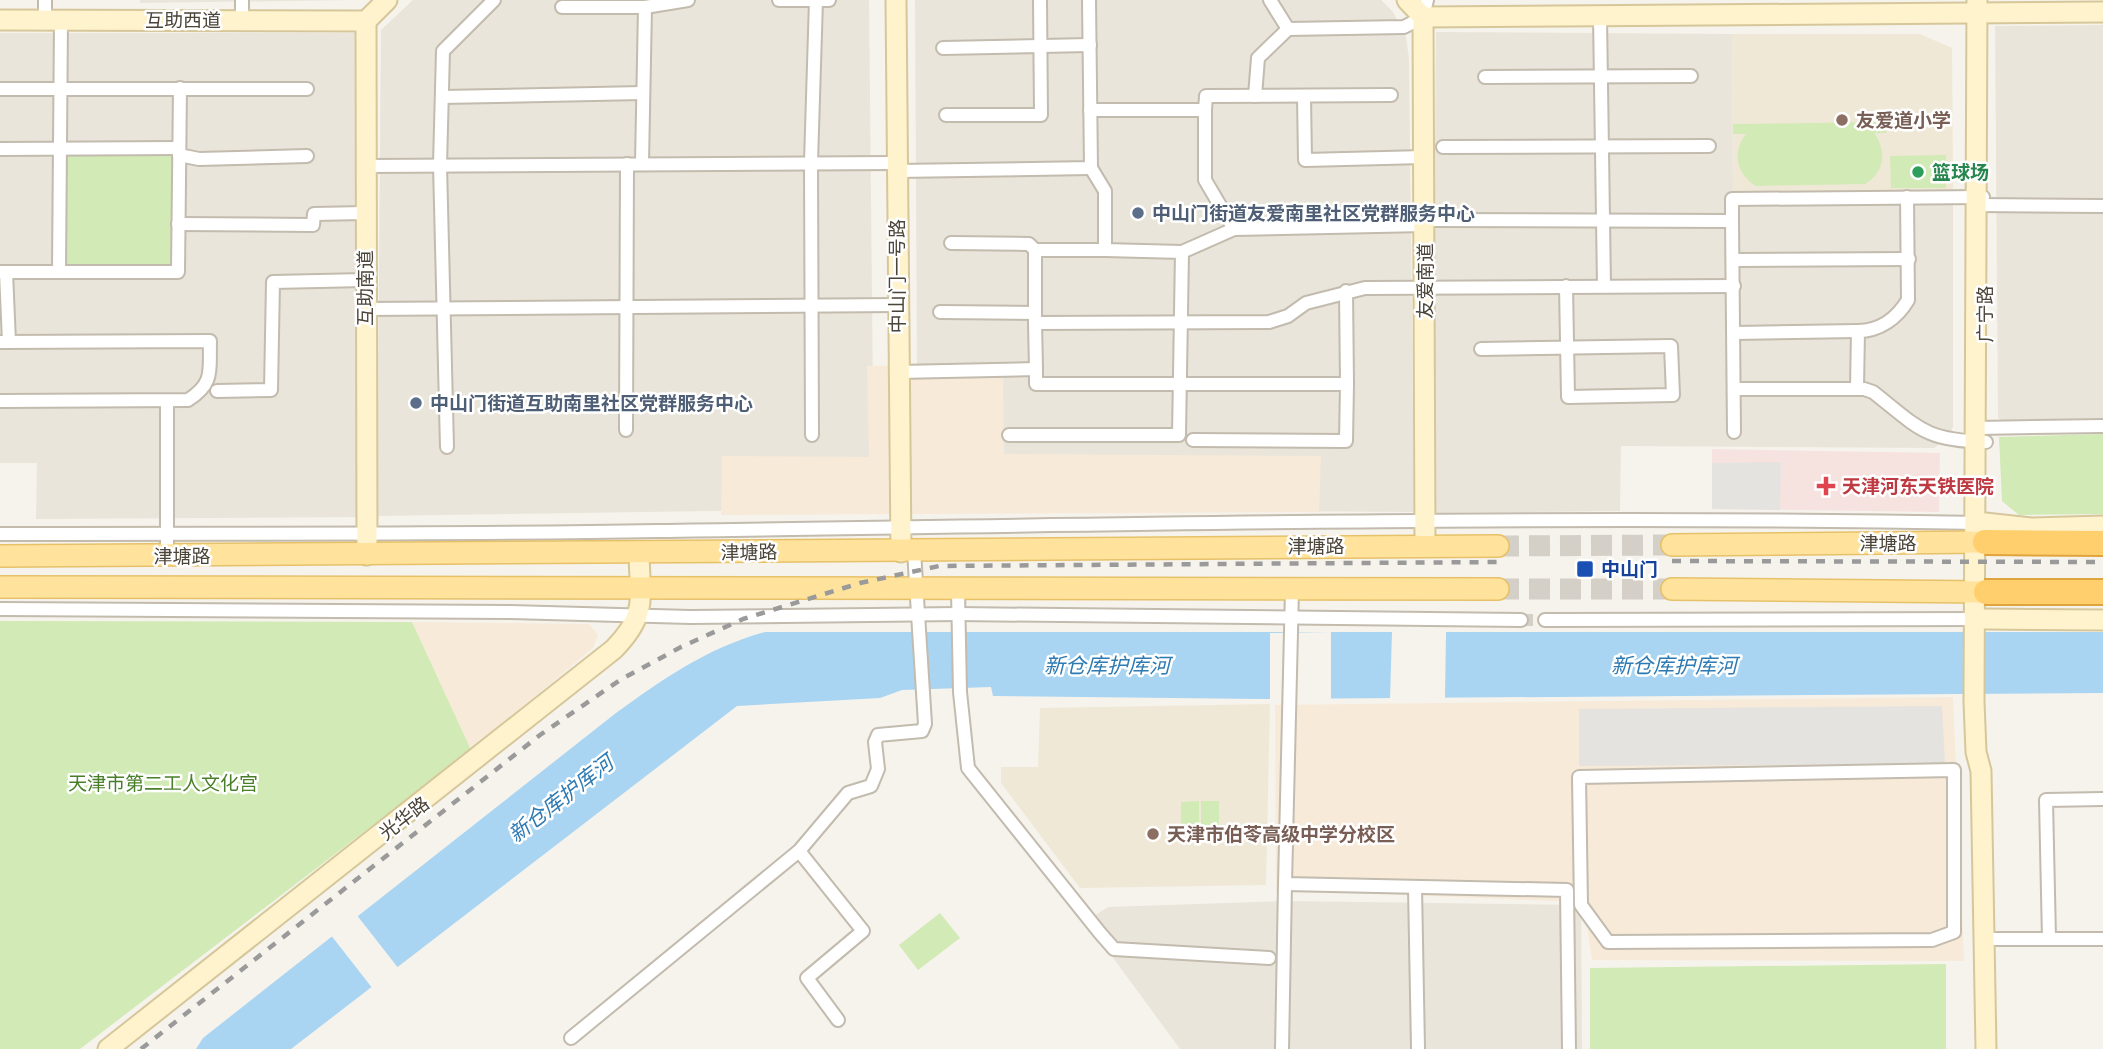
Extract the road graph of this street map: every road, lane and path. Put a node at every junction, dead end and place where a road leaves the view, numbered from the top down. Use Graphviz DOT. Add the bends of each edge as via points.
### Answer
graph roads {
  1 [pos="45,0"];
  2 [pos="242,0"];
  3 [pos="387,0"];
  4 [pos="494,0"];
  5 [pos="688,0"];
  6 [pos="779,0"];
  7 [pos="816,0"];
  8 [pos="829,0"];
  9 [pos="896,0"];
  10 [pos="1040,0"];
  11 [pos="1089,0"];
  12 [pos="1270,0"];
  13 [pos="1406,0"];
  14 [pos="562,7"];
  15 [pos="645,7"];
  16 [pos="1768,7"];
  17 [pos="1982,7"];
  18 [pos="1425,9"];
  19 [pos="1607,10"];
  20 [pos="2103,12"];
  21 [pos="0,20"];
  22 [pos="53,20"];
  23 [pos="242,20"];
  24 [pos="366,21"];
  25 [pos="1288,29"];
  26 [pos="1040,46"];
  27 [pos="1090,46"];
  28 [pos="943,48"];
  29 [pos="1691,76"];
  30 [pos="1485,77"];
  31 [pos="1600,78"];
  32 [pos="0,89"];
  33 [pos="60,89"];
  34 [pos="180,89"];
  35 [pos="307,89"];
  36 [pos="643,93"];
  37 [pos="1391,95"];
  38 [pos="1255,96"];
  39 [pos="1304,96"];
  40 [pos="442,97"];
  41 [pos="1090,110"];
  42 [pos="1205,110"];
  43 [pos="946,115"];
  44 [pos="1709,146"];
  45 [pos="60,147"];
  46 [pos="1443,147"];
  47 [pos="1601,147"];
  48 [pos="0,149"];
  49 [pos="179,151"];
  50 [pos="307,156"];
  51 [pos="1424,157"];
  52 [pos="811,162"];
  53 [pos="642,163"];
  54 [pos="627,164"];
  55 [pos="440,165"];
  56 [pos="366,166"];
  57 [pos="897,167"];
  58 [pos="1091,168"];
  59 [pos="1907,197"];
  60 [pos="1981,201"];
  61 [pos="2103,206"];
  62 [pos="365,213"];
  63 [pos="1732,221"];
  64 [pos="1602,222"];
  65 [pos="1425,223"];
  66 [pos="178,225"];
  67 [pos="1234,229"];
  68 [pos="951,243"];
  69 [pos="1035,250"];
  70 [pos="1105,250"];
  71 [pos="1182,252"];
  72 [pos="1909,259"];
  73 [pos="1734,260"];
  74 [pos="59,271"];
  75 [pos="3,272"];
  76 [pos="365,280"];
  77 [pos="1425,286"];
  78 [pos="1566,286"];
  79 [pos="1604,286"];
  80 [pos="1734,286"];
  81 [pos="1346,291"];
  82 [pos="813,305"];
  83 [pos="898,305"];
  84 [pos="625,307"];
  85 [pos="365,309"];
  86 [pos="445,309"];
  87 [pos="940,312"];
  88 [pos="1035,318"];
  89 [pos="1181,322"];
  90 [pos="1858,331"];
  91 [pos="1734,333"];
  92 [pos="4,342"];
  93 [pos="1568,348"];
  94 [pos="1481,349"];
  95 [pos="1037,369"];
  96 [pos="898,372"];
  97 [pos="1347,384"];
  98 [pos="1180,386"];
  99 [pos="1857,388"];
  100 [pos="1734,389"];
  101 [pos="217,391"];
  102 [pos="0,401"];
  103 [pos="167,402"];
  104 [pos="2103,426"];
  105 [pos="626,430"];
  106 [pos="1734,432"];
  107 [pos="1009,435"];
  108 [pos="1981,435"];
  109 [pos="812,436"];
  110 [pos="1193,440"];
  111 [pos="447,447"];
  112 [pos="1425,521"];
  113 [pos="899,526"];
  114 [pos="2103,526"];
  115 [pos="168,533"];
  116 [pos="367,533"];
  117 [pos="1980,533"];
  118 [pos="0,534"];
  119 [pos="2103,543"];
  120 [pos="1672,545"];
  121 [pos="1425,546"];
  122 [pos="1498,546"];
  123 [pos="907,552"];
  124 [pos="639,554"];
  125 [pos="367,555"];
  126 [pos="0,556"];
  127 [pos="167,556"];
  128 [pos="0,587"];
  129 [pos="640,587"];
  130 [pos="916,589"];
  131 [pos="1292,589"];
  132 [pos="1497,589"];
  133 [pos="1672,589"];
  134 [pos="958,591"];
  135 [pos="1980,592"];
  136 [pos="2103,592"];
  137 [pos="0,609"];
  138 [pos="640,614"];
  139 [pos="958,614"];
  140 [pos="919,615"];
  141 [pos="1292,617"];
  142 [pos="1521,620"];
  143 [pos="1545,620"];
  144 [pos="2103,620"];
  145 [pos="1979,623"];
  146 [pos="1954,770"];
  147 [pos="1981,771"];
  148 [pos="2103,799"];
  149 [pos="799,851"];
  150 [pos="1285,884"];
  151 [pos="1415,887"];
  152 [pos="1986,939"];
  153 [pos="2049,939"];
  154 [pos="2103,939"];
  155 [pos="1269,958"];
  156 [pos="838,1020"];
  157 [pos="572,1038"];
  158 [pos="108,1049"];
  159 [pos="1282,1049"];
  160 [pos="1418,1049"];
  161 [pos="1569,1049"];
  162 [pos="1986,1049"];
  1 -- 22 [label="street"];
  2 -- 23 [label="street"];
  3 -- 24 [label="street"];
  4 -- 40 [label="street" via="443,51"];
  5 -- 15 [label="street"];
  6 -- 7 [label="street"];
  7 -- 8 [label="street"];
  7 -- 52 [label="street"];
  9 -- 57 [label="street, 中山门一号路"];
  10 -- 26 [label="street"];
  11 -- 27 [label="street"];
  12 -- 25 [label="street"];
  13 -- 18 [label="street"];
  14 -- 15 [label="street"];
  15 -- 36 [label="street"];
  16 -- 17 [label="street"];
  16 -- 19 [label="street"];
  17 -- 20 [label="street"];
  17 -- 60 [label="street, 广宁路"];
  18 -- 19 [label="street"];
  18 -- 25 [label="street" via="1404,27"];
  18 -- 51 [label="street, 友爱南道"];
  19 -- 31 [label="street"];
  21 -- 22 [label="street, 互助西道"];
  22 -- 23 [label="street, 互助西道"];
  22 -- 33 [label="street"];
  23 -- 24 [label="street, 互助西道"];
  24 -- 56 [label="street, 互助南道"];
  25 -- 38 [label="street" via="1258,58"];
  26 -- 27 [label="street"];
  26 -- 28 [label="street"];
  26 -- 43 [label="street" via="1041,115"];
  27 -- 41 [label="street"];
  29 -- 31 [label="street"];
  30 -- 31 [label="street"];
  31 -- 47 [label="street"];
  32 -- 33 [label="street"];
  33 -- 34 [label="street"];
  33 -- 45 [label="street"];
  34 -- 35 [label="street"];
  34 -- 49 [label="street"];
  36 -- 40 [label="street"];
  36 -- 53 [label="street"];
  37 -- 39 [label="street"];
  38 -- 39 [label="street"];
  38 -- 42 [label="street" via="1206,96"];
  39 -- 51 [label="street" via="1305,160"];
  40 -- 55 [label="street"];
  41 -- 42 [label="street"];
  41 -- 58 [label="street"];
  42 -- 67 [label="street" via="1205,180"];
  44 -- 47 [label="street"];
  45 -- 48 [label="street"];
  45 -- 49 [label="street"];
  45 -- 74 [label="street"];
  46 -- 47 [label="street"];
  47 -- 64 [label="street"];
  49 -- 50 [label="street" via="199,159"];
  49 -- 66 [label="street"];
  51 -- 65 [label="street, 友爱南道"];
  52 -- 53 [label="street"];
  52 -- 57 [label="street"];
  52 -- 82 [label="street"];
  53 -- 54 [label="street"];
  54 -- 55 [label="street"];
  54 -- 84 [label="street"];
  55 -- 56 [label="street"];
  55 -- 86 [label="street"];
  56 -- 62 [label="street, 互助南道"];
  57 -- 58 [label="street"];
  57 -- 83 [label="street, 中山门一号路"];
  58 -- 70 [label="street" via="1105,191"];
  59 -- 60 [label="street"];
  59 -- 63 [label="street" via="1732,199"];
  59 -- 72 [label="street"];
  60 -- 61 [label="street"];
  60 -- 108 [label="street, 广宁路"];
  62 -- 66 [label="street" via="314,214 313,225"];
  62 -- 76 [label="street, 互助南道"];
  63 -- 64 [label="street"];
  63 -- 73 [label="street"];
  64 -- 65 [label="street"];
  64 -- 79 [label="street"];
  65 -- 67 [label="street"];
  65 -- 77 [label="street, 友爱南道"];
  66 -- 74 [label="street" via="178,272"];
  67 -- 71 [label="street"];
  68 -- 69 [label="street" via="1029,244"];
  69 -- 70 [label="street"];
  69 -- 88 [label="street"];
  70 -- 71 [label="street"];
  71 -- 89 [label="street"];
  72 -- 73 [label="street"];
  72 -- 90 [label="street" via="1904,306 1885,324 1872,331"];
  73 -- 80 [label="street"];
  74 -- 75 [label="street"];
  75 -- 92 [label="street"];
  76 -- 85 [label="street, 互助南道"];
  76 -- 101 [label="street" via="272,282 271,390"];
  77 -- 78 [label="street"];
  77 -- 81 [label="street"];
  77 -- 112 [label="street, 友爱南道"];
  78 -- 79 [label="street"];
  78 -- 93 [label="street"];
  79 -- 80 [label="street"];
  80 -- 91 [label="street"];
  81 -- 89 [label="street" via="1306,303 1269,322"];
  81 -- 97 [label="street"];
  82 -- 83 [label="street"];
  82 -- 84 [label="street"];
  82 -- 109 [label="street"];
  83 -- 96 [label="street, 中山门一号路"];
  84 -- 86 [label="street"];
  84 -- 105 [label="street"];
  85 -- 86 [label="street"];
  85 -- 116 [label="street, 互助南道"];
  86 -- 111 [label="street"];
  87 -- 88 [label="street"];
  88 -- 89 [label="street"];
  88 -- 95 [label="street"];
  89 -- 98 [label="street"];
  90 -- 91 [label="street"];
  90 -- 99 [label="street"];
  91 -- 100 [label="street"];
  92 -- 103 [label="street" via="210,341 209,381 188,400"];
  93 -- 93 [label="street" via="1671,346 1672,395 1568,397"];
  93 -- 94 [label="street"];
  95 -- 96 [label="street"];
  95 -- 98 [label="street" via="1036,384"];
  96 -- 113 [label="street, 中山门一号路"];
  97 -- 98 [label="street"];
  97 -- 110 [label="street" via="1346,441"];
  98 -- 107 [label="street" via="1179,435"];
  99 -- 100 [label="street"];
  99 -- 108 [label="street" via="1873,392 1928,434 1953,442"];
  100 -- 106 [label="street"];
  102 -- 103 [label="street"];
  103 -- 115 [label="street"];
  104 -- 108 [label="street"];
  108 -- 117 [label="street, 广宁路"];
  112 -- 113 [label="street"];
  112 -- 117 [label="street" via="1673,519"];
  112 -- 121 [label="street, 友爱南道"];
  113 -- 116 [label="street"];
  113 -- 123 [label="street, 中山门一号路"];
  114 -- 117 [label="street"];
  115 -- 116 [label="street"];
  115 -- 118 [label="street"];
  115 -- 127 [label="street"];
  116 -- 125 [label="street, 互助南道"];
  117 -- 119 [label="highway, 津塘路"];
  117 -- 120 [label="main road, 津塘路"];
  117 -- 135 [label="street, 广宁路"];
  121 -- 122 [label="main road, 津塘路"];
  121 -- 123 [label="main road, 津塘路"];
  123 -- 124 [label="main road, 津塘路"];
  123 -- 130 [label="street"];
  124 -- 125 [label="main road, 津塘路"];
  124 -- 129 [label="street"];
  125 -- 127 [label="main road, 津塘路"];
  126 -- 127 [label="main road, 津塘路"];
  128 -- 129 [label="main road, 津塘路"];
  129 -- 130 [label="main road, 津塘路"];
  129 -- 138 [label="street"];
  130 -- 134 [label="main road, 津塘路"];
  130 -- 140 [label="street"];
  131 -- 132 [label="main road, 津塘路"];
  131 -- 134 [label="main road, 津塘路"];
  131 -- 141 [label="street"];
  133 -- 135 [label="main road"];
  134 -- 139 [label="street"];
  135 -- 136 [label="highway"];
  135 -- 145 [label="street, 广宁路"];
  137 -- 138 [label="street"];
  138 -- 140 [label="street"];
  138 -- 158 [label="street, 光华路" via="631,632 614,649 548,705"];
  139 -- 140 [label="street"];
  139 -- 141 [label="street"];
  139 -- 155 [label="street" via="968,768 1114,949"];
  140 -- 149 [label="street" via="922,731 878,735 878,769 871,786 848,793"];
  141 -- 142 [label="street"];
  141 -- 150 [label="street"];
  143 -- 145 [label="street"];
  144 -- 145 [label="street"];
  145 -- 147 [label="street, 广宁路" via="1976,752"];
  146 -- 146 [label="street" via="1954,932 1932,940 1608,942 1581,905 1579,776"];
  146 -- 147 [label="street"];
  147 -- 152 [label="street, 广宁路"];
  148 -- 153 [label="street" via="2046,800"];
  149 -- 156 [label="street" via="863,931 807,978"];
  149 -- 157 [label="street"];
  150 -- 151 [label="street"];
  150 -- 159 [label="street"];
  151 -- 160 [label="street"];
  151 -- 161 [label="street" via="1567,890"];
  152 -- 153 [label="street"];
  152 -- 162 [label="street, 广宁路"];
  153 -- 154 [label="street"];
}
